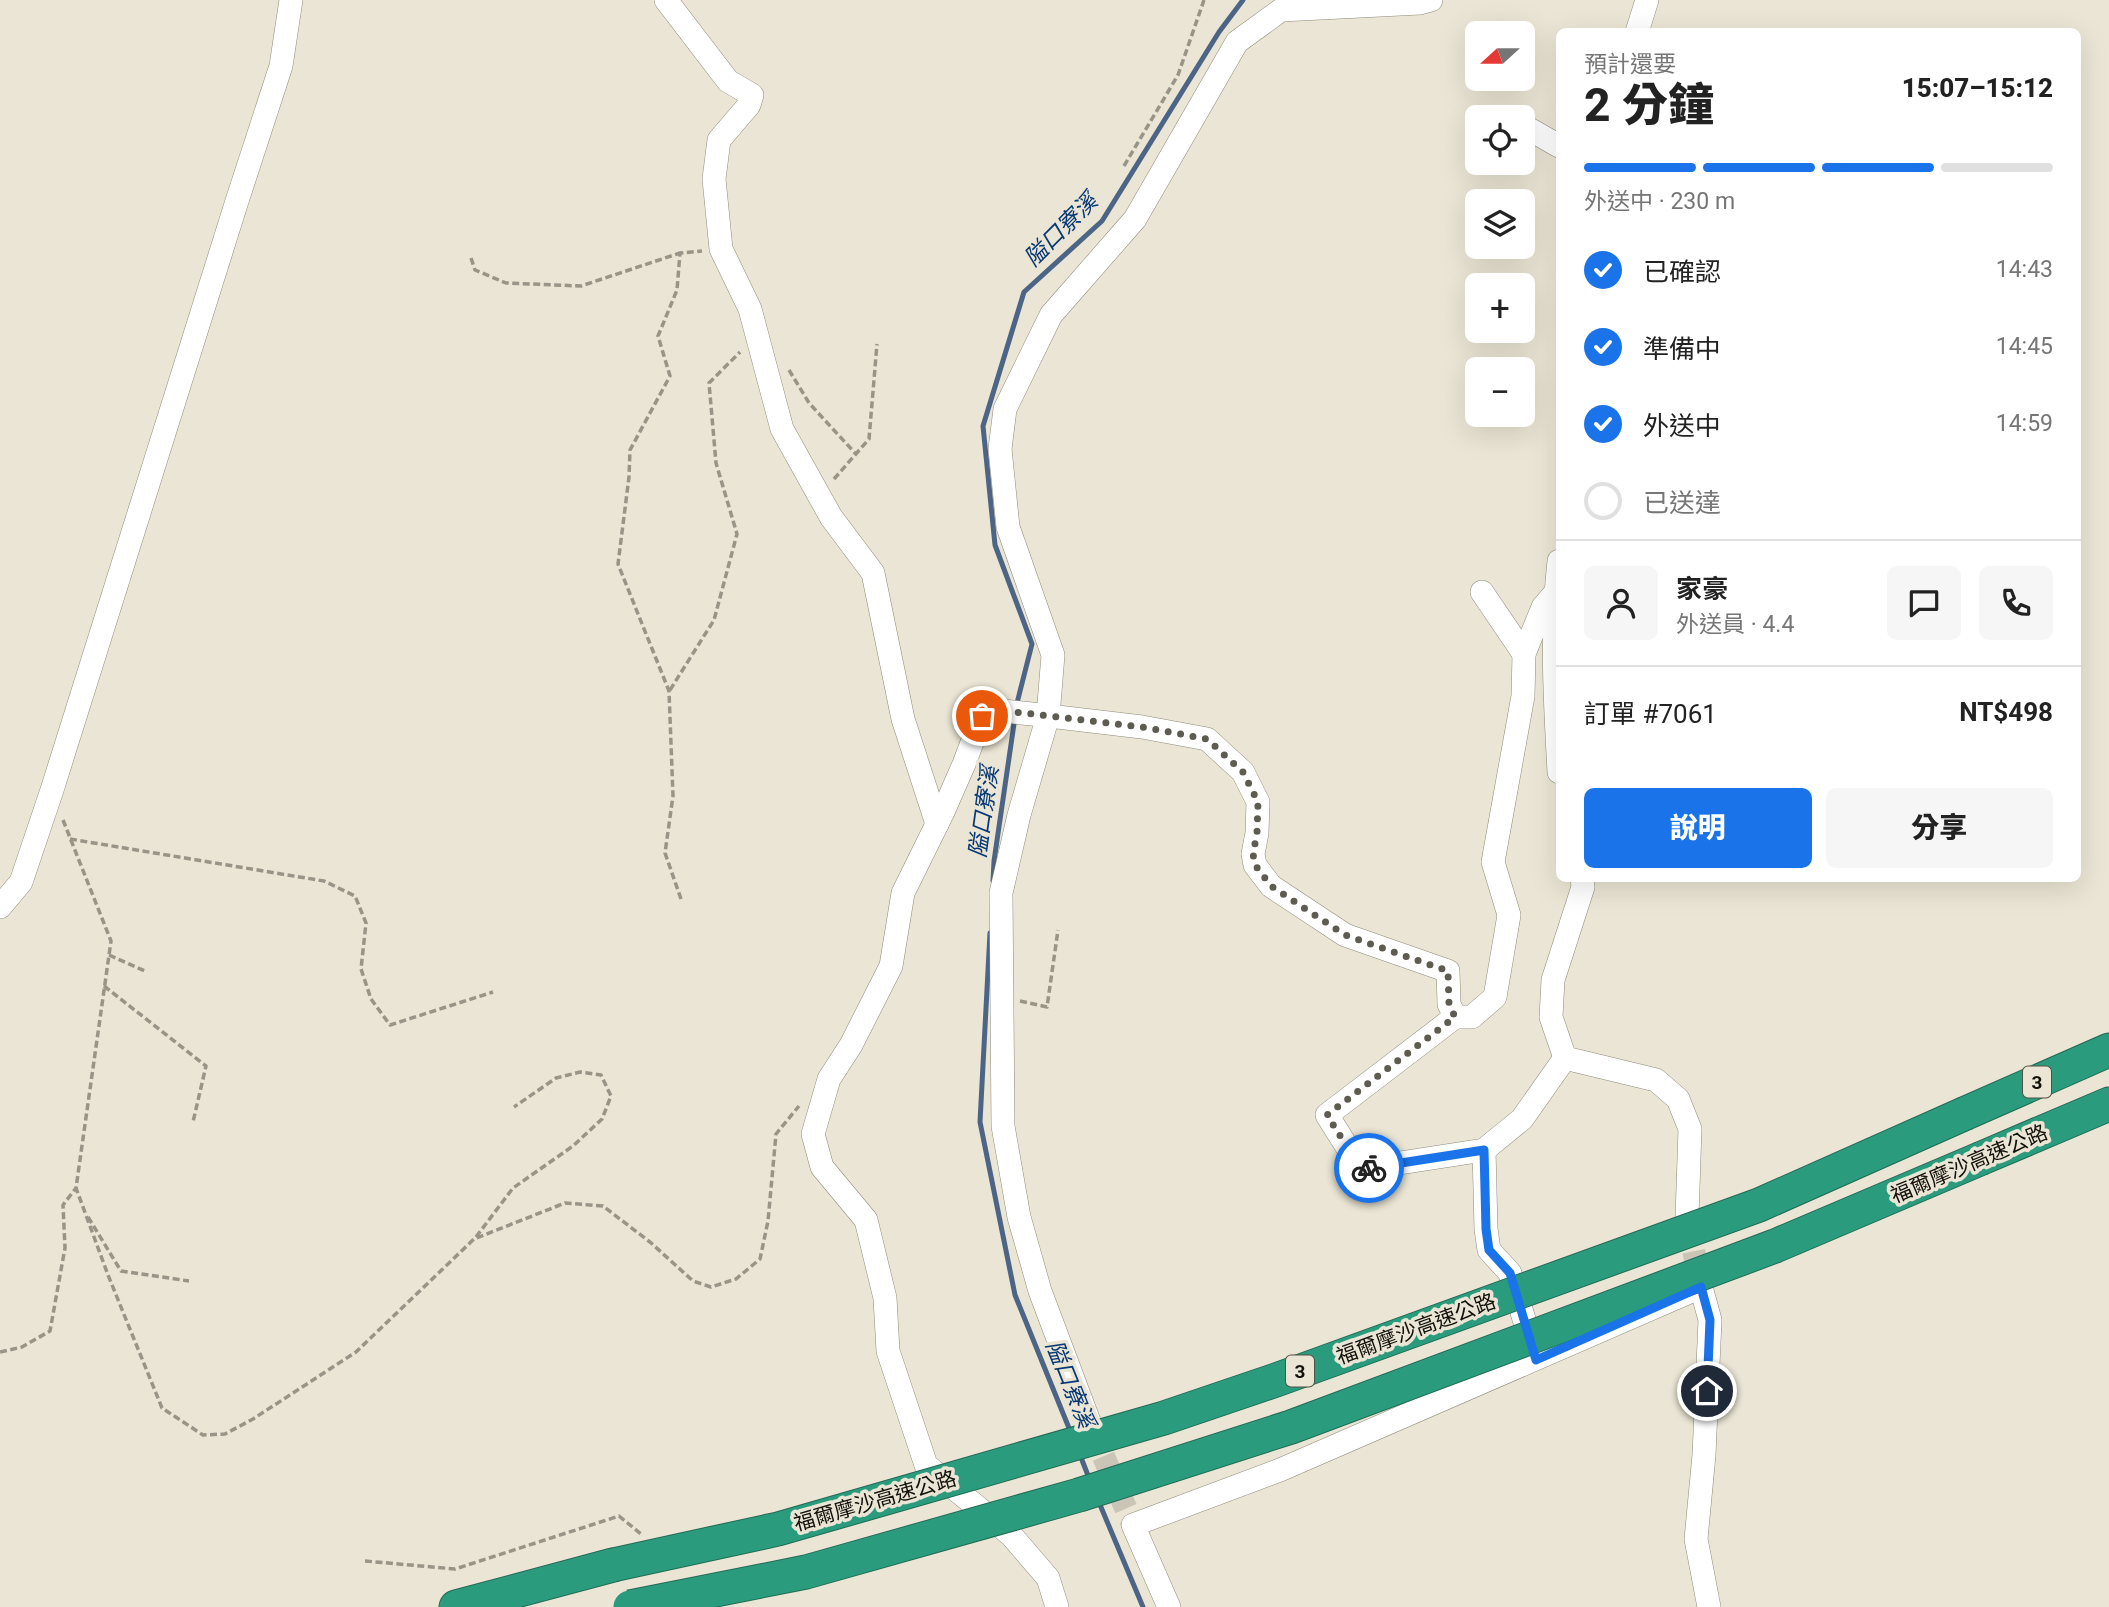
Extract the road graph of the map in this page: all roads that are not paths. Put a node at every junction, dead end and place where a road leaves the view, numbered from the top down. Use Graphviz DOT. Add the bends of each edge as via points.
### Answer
graph roads {
  1 [pos="291,0"];
  2 [pos="666,0"];
  3 [pos="1431,0"];
  4 [pos="1647,0"];
  5 [pos="1358,3"];
  6 [pos="1638,28"];
  7 [pos="1535,132"];
  8 [pos="1556,144"];
  9 [pos="1556,585"];
  10 [pos="1482,592"];
  11 [pos="1555,593"];
  12 [pos="1524,654"];
  13 [pos="1556,706"];
  14 [pos="1040,715"];
  15 [pos="937,824"];
  16 [pos="1582,882"];
  17 [pos="0,907"];
  18 [pos="1455,1017"];
  19 [pos="2109,1050"];
  20 [pos="1565,1058"];
  21 [pos="2109,1104"];
  22 [pos="1484,1150"];
  23 [pos="1687,1217"];
  24 [pos="1536,1360"];
  25 [pos="1090,1424"];
  26 [pos="456,1607"];
  27 [pos="630,1607"];
  28 [pos="1057,1607"];
  29 [pos="1169,1607"];
  30 [pos="1709,1607"];
  1 -- 17 [label="lane" via="281,66 52,790 21,882"];
  2 -- 15 [label="lane" via="728,81 752,95 719,140 714,179 722,249 750,309 782,429 831,517 873,573 903,719"];
  3 -- 5 [label="lane"];
  4 -- 6 [label="lane"];
  5 -- 14 [label="lane" via="1281,10 1237,42 1135,219 1051,315 1005,410 1000,449 1008,527 1053,655"];
  7 -- 8 [label="lane"];
  9 -- 11 [label="lane"];
  10 -- 12 [label="lane"];
  11 -- 12 [label="lane" via="1543,607"];
  11 -- 13 [label="lane"];
  12 -- 18 [label="lane" via="1523,696 1493,862 1509,915 1495,997 1472,1017"];
  14 -- 15 [label="lane" via="994,710 982,716"];
  14 -- 18 [label="lane" via="1207,739 1243,772 1258,802 1253,854 1255,865 1271,886 1345,935 1448,971 1449,1004"];
  14 -- 25 [label="lane" via="1000,893 1003,1126 1019,1217 1040,1291"];
  15 -- 28 [label="lane" via="903,893 891,966 829,1079 813,1134 822,1167 866,1220 885,1298 888,1351 926,1465 1011,1535 1048,1578"];
  16 -- 20 [label="lane" via="1553,980 1551,1017"];
  18 -- 22 [label="lane" via="1327,1115 1361,1169"];
  19 -- 26 [label="highway, 福爾摩沙高速公路 / 3, bridge" via="1759,1205 1164,1418 778,1529 613,1565"];
  20 -- 22 [label="lane" via="1521,1119"];
  20 -- 23 [label="lane" via="1657,1080 1678,1099 1690,1129"];
  21 -- 27 [label="highway, 福爾摩沙高速公路 / 3, bridge" via="1775,1246 1291,1427 806,1572"];
  22 -- 24 [label="lane" via="1489,1250 1510,1273"];
  24 -- 29 [label="lane" via="1280,1470 1133,1525"];
  24 -- 30 [label="lane" via="1701,1287 1710,1320 1696,1539"];
}
